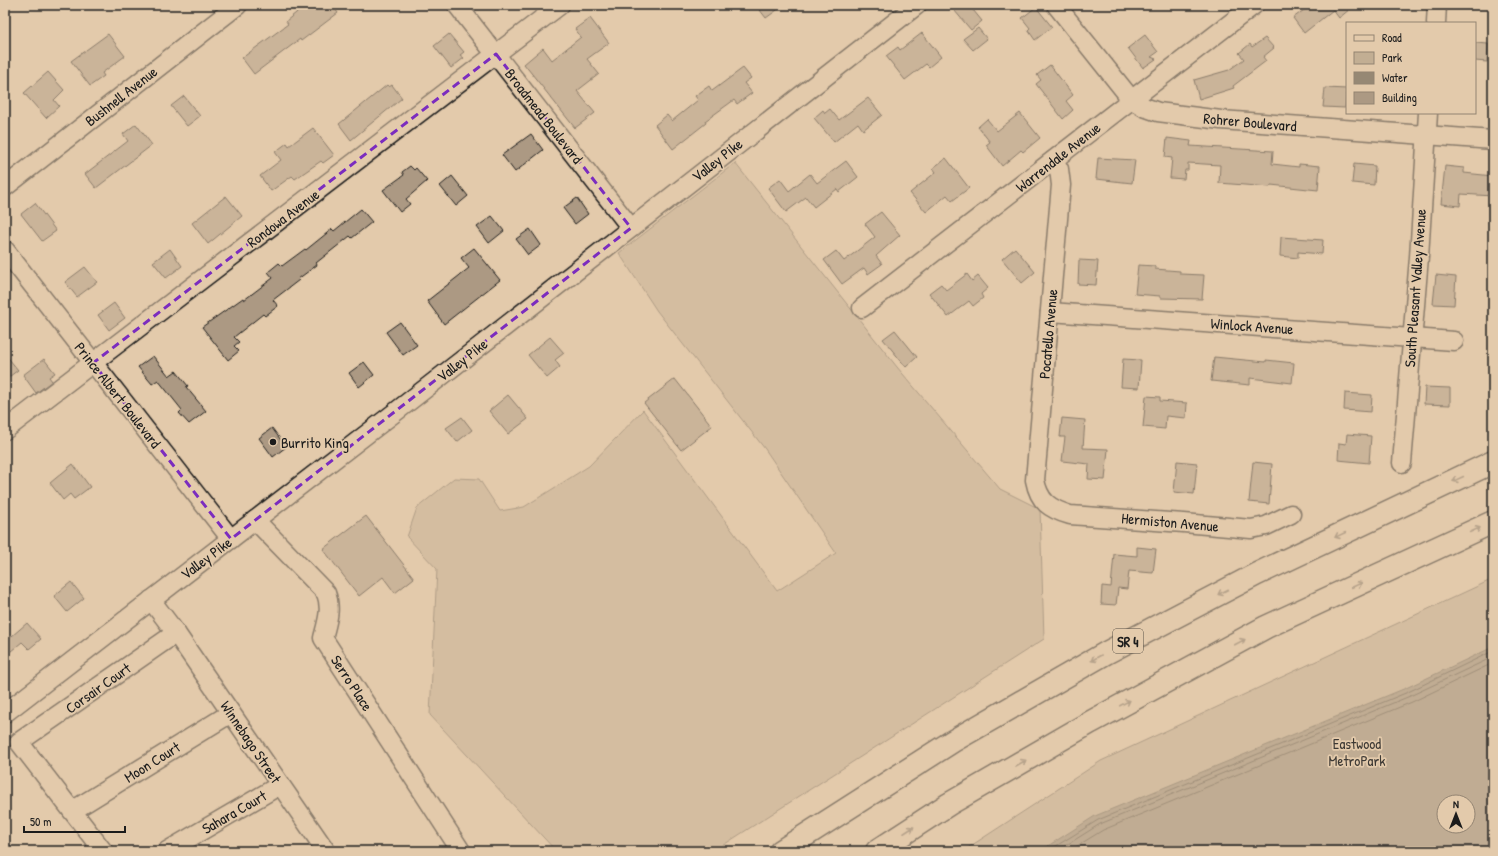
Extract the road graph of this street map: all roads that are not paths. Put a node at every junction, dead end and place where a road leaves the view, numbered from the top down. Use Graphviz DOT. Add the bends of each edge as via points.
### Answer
graph roads {
  1 [pos="238,5"];
  2 [pos="457,5"];
  3 [pos="560,5"];
  4 [pos="917,5"];
  5 [pos="1056,5"];
  6 [pos="1254,5"];
  7 [pos="1437,5"];
  8 [pos="1436,22"];
  9 [pos="496,54"];
  10 [pos="1131,100"];
  11 [pos="1428,114"];
  12 [pos="1426,136"];
  13 [pos="1493,140"];
  14 [pos="1054,160"];
  15 [pos="5,187"];
  16 [pos="631,228"];
  17 [pos="5,250"];
  18 [pos="862,308"];
  19 [pos="1050,312"];
  20 [pos="1411,338"];
  21 [pos="1454,341"];
  22 [pos="93,363"];
  23 [pos="5,430"];
  24 [pos="1493,462"];
  25 [pos="1402,463"];
  26 [pos="1048,505"];
  27 [pos="1291,514"];
  28 [pos="255,520"];
  29 [pos="1493,522"];
  30 [pos="231,539"];
  31 [pos="151,600"];
  32 [pos="176,633"];
  33 [pos="5,713"];
  34 [pos="231,713"];
  35 [pos="280,785"];
  36 [pos="72,811"];
  37 [pos="103,851"];
  38 [pos="167,851"];
  39 [pos="326,851"];
  40 [pos="461,851"];
  41 [pos="781,851"];
  42 [pos="877,851"];
  1 -- 15 [label="street, Bushnell Avenue"];
  2 -- 9 [label="street, Broadmead Boulevard"];
  3 -- 9 [label="street, Rondowa Avenue"];
  4 -- 16 [label="street, Valley Pike"];
  5 -- 10 [label="street, Rohrer Boulevard"];
  6 -- 10 [label="street, Warrendale Avenue"];
  7 -- 8 [label="street"];
  9 -- 16 [label="street, Broadmead Boulevard"];
  9 -- 22 [label="street, Rondowa Avenue"];
  10 -- 12 [label="street, Rohrer Boulevard" via="1158,112 1221,120"];
  10 -- 14 [label="street, Warrendale Avenue"];
  11 -- 12 [label="street, South Pleasant Valley Avenue"];
  12 -- 13 [label="street, Rohrer Boulevard"];
  12 -- 20 [label="street, South Pleasant Valley Avenue"];
  14 -- 18 [label="street, Warrendale Avenue"];
  14 -- 19 [label="street, Pocatello Avenue" via="1059,169 1061,185"];
  16 -- 28 [label="street, Valley Pike"];
  17 -- 22 [label="street, Prince Albert Boulevard"];
  19 -- 20 [label="street, Winlock Avenue"];
  19 -- 26 [label="street, Pocatello Avenue" via="1035,480 1041,498"];
  20 -- 21 [label="street, Winlock Avenue"];
  20 -- 25 [label="street, South Pleasant Valley Avenue"];
  22 -- 23 [label="street, Rondowa Avenue"];
  22 -- 30 [label="street, Prince Albert Boulevard"];
  24 -- 41 [label="highway, SR 4, one-way" via="1257,574 1106,652 953,741"];
  26 -- 27 [label="street, Hermiston Avenue" via="1070,515 1251,529 1266,526"];
  28 -- 30 [label="street, Valley Pike"];
  28 -- 40 [label="street, Serro Place" via="326,593 329,611 323,638"];
  42 -- 29 [label="highway, one-way" via="949,804 1084,726 1266,628"];
  30 -- 31 [label="street, Valley Pike"];
  31 -- 32 [label="street, Winnebago Street"];
  31 -- 33 [label="street, Valley Pike"];
  32 -- 34 [label="street, Winnebago Street"];
  32 -- 36 [label="street, Corsair Court" via="19,742"];
  34 -- 35 [label="street, Winnebago Street"];
  34 -- 36 [label="street, Moon Court"];
  35 -- 38 [label="street, Sahara Court"];
  35 -- 39 [label="street, Winnebago Street"];
  36 -- 37 [label="street"];
}
